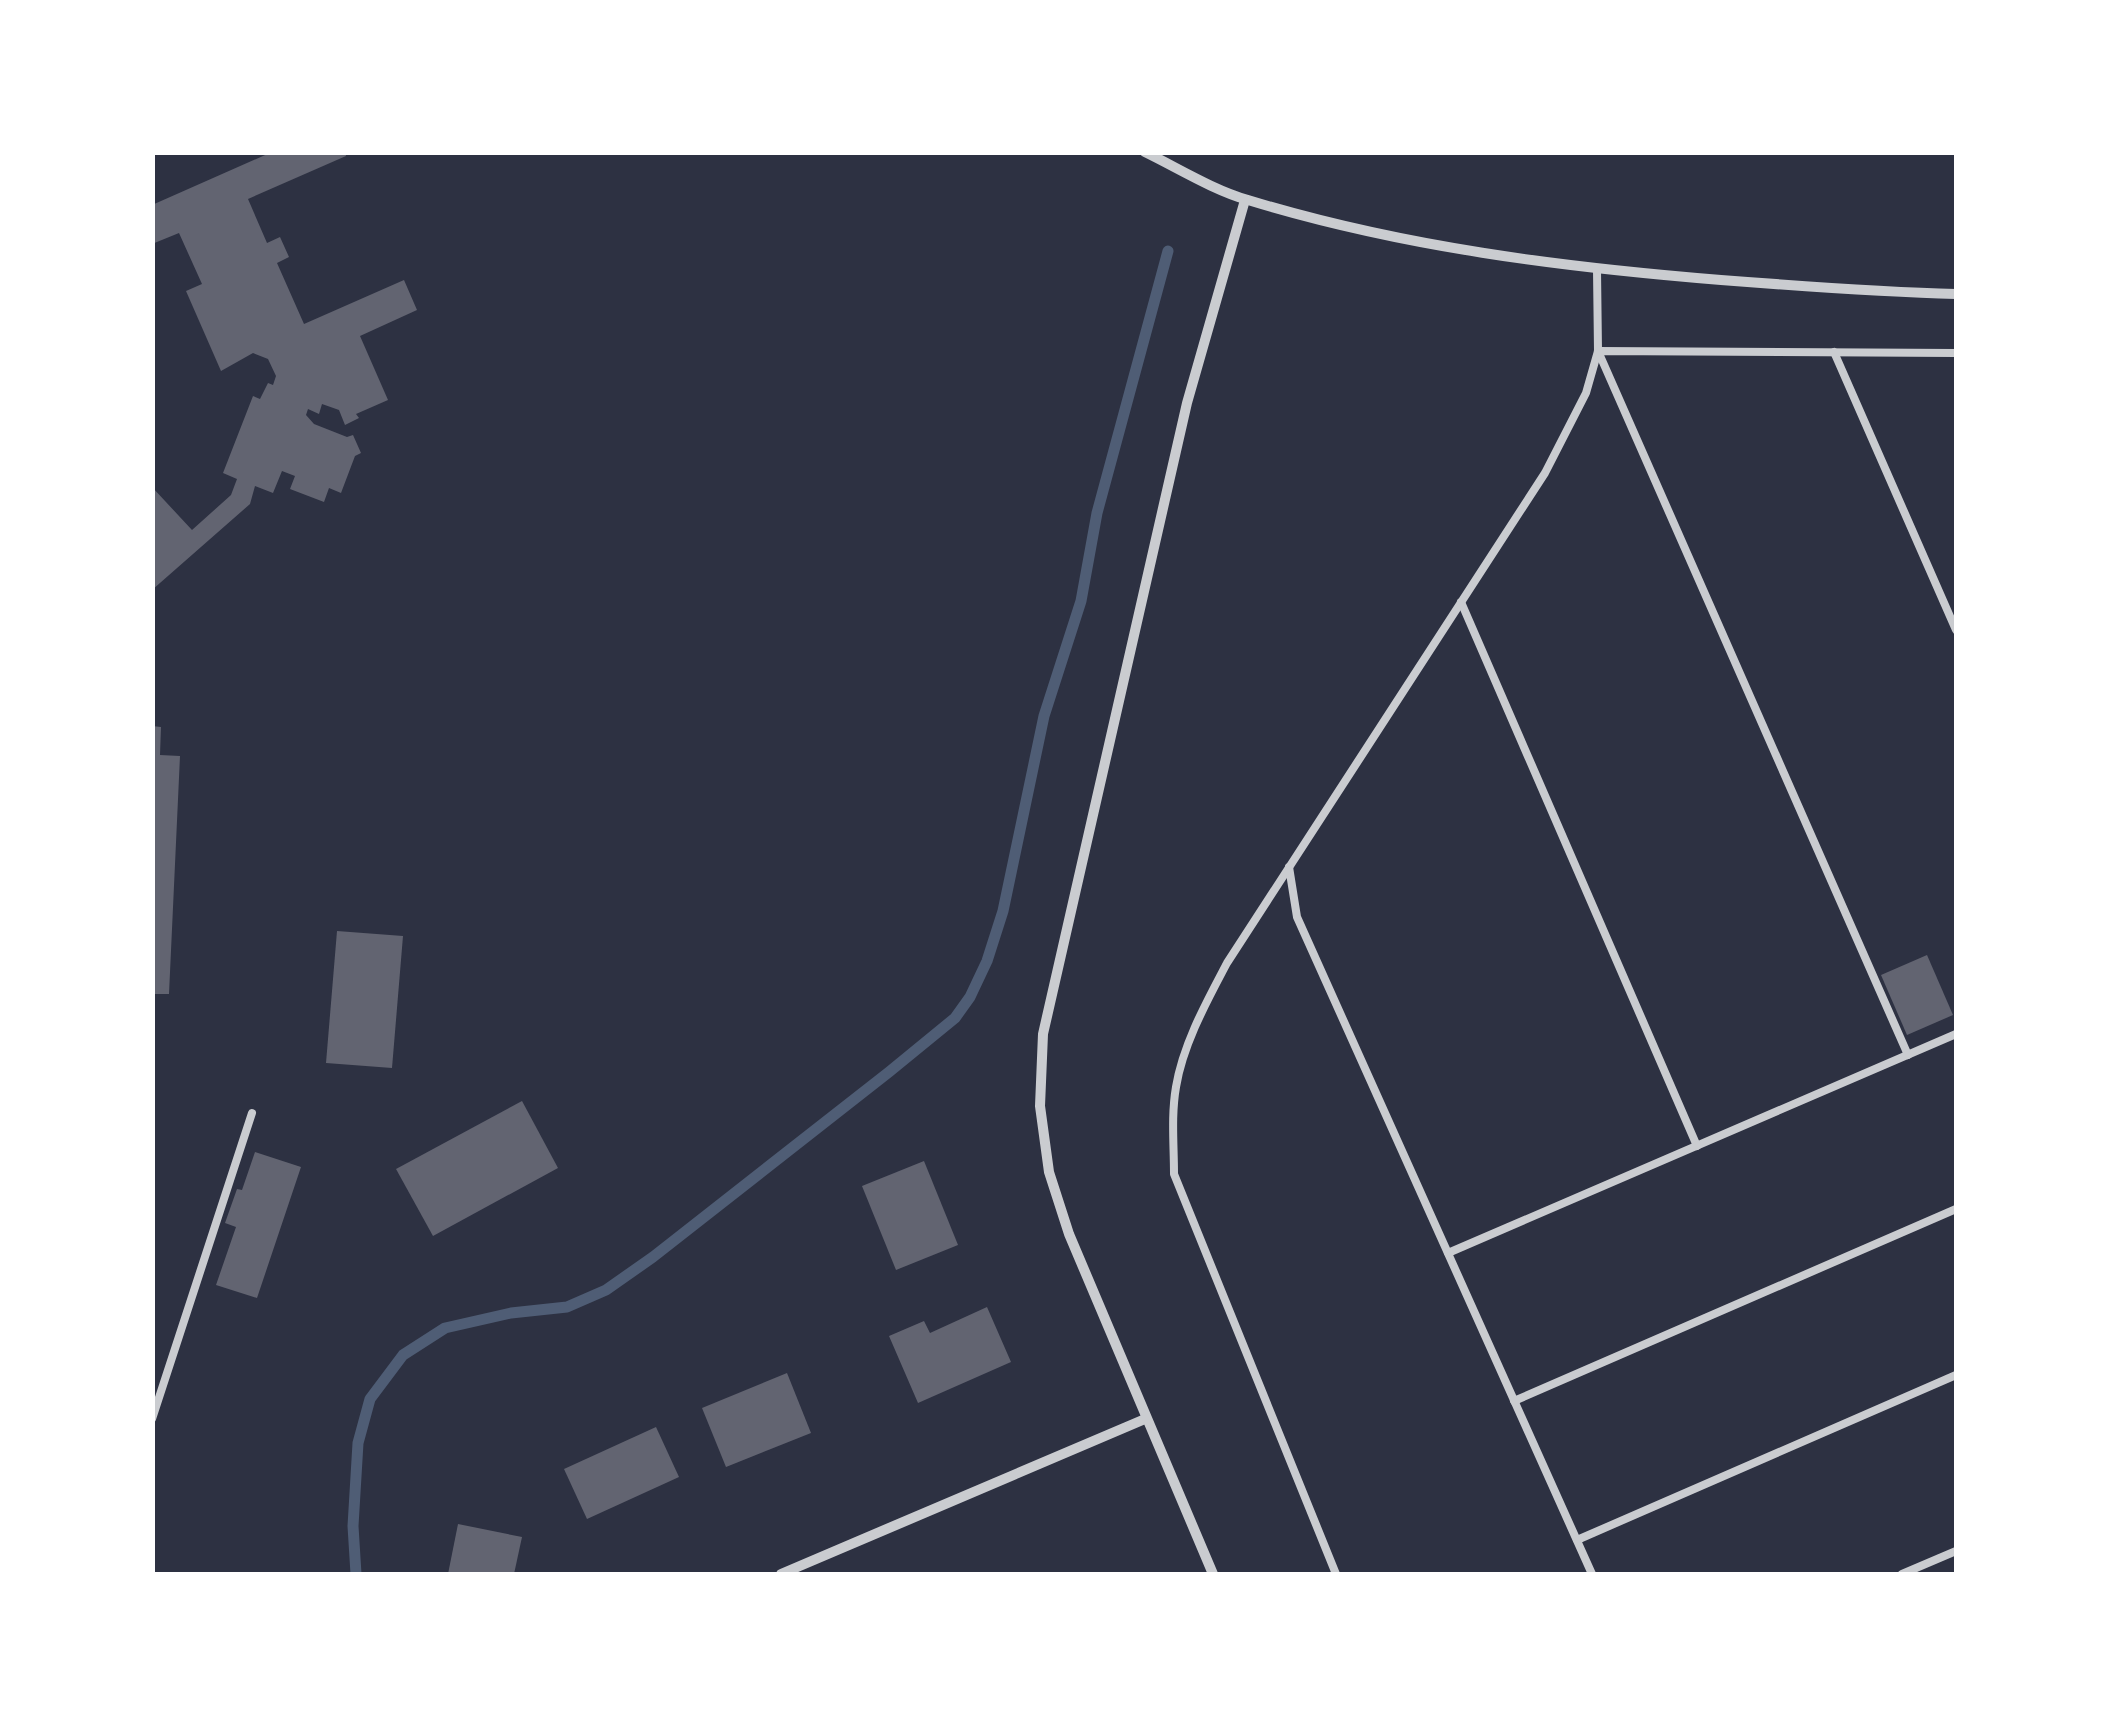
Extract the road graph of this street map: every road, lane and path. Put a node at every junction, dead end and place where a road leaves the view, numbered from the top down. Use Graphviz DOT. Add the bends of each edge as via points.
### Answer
graph roads {
  1 [pos="1144,152"];
  2 [pos="1245,200"];
  3 [pos="1597,270"];
  4 [pos="1956,294"];
  5 [pos="1598,351"];
  6 [pos="1834,352"];
  7 [pos="1956,353"];
  8 [pos="1461,602"];
  9 [pos="1956,630"];
  10 [pos="1289,867"];
  11 [pos="1956,1034"];
  12 [pos="1908,1055"];
  13 [pos="252,1113"];
  14 [pos="1697,1146"];
  15 [pos="1956,1209"];
  16 [pos="1448,1253"];
  17 [pos="1956,1375"];
  18 [pos="1514,1401"];
  19 [pos="152,1419"];
  20 [pos="1145,1419"];
  21 [pos="1577,1540"];
  22 [pos="1956,1551"];
  23 [pos="781,1574"];
  24 [pos="1213,1574"];
  25 [pos="1336,1574"];
  26 [pos="1592,1574"];
  27 [pos="1902,1574"];
  1 -- 2 [label="street"];
  2 -- 3 [label="street" via="1408,240"];
  2 -- 20 [label="street" via="1187,403 1043,1034 1040,1106 1050,1172"];
  3 -- 4 [label="street"];
  3 -- 5 [label="lane"];
  5 -- 6 [label="lane"];
  5 -- 8 [label="lane" via="1586,394 1544,473"];
  5 -- 12 [label="lane"];
  6 -- 7 [label="lane"];
  6 -- 9 [label="lane"];
  8 -- 10 [label="lane"];
  8 -- 14 [label="lane"];
  10 -- 16 [label="lane" via="1298,917"];
  10 -- 25 [label="lane" via="1204,1007 1176,1084 1174,1174"];
  11 -- 12 [label="lane"];
  12 -- 14 [label="lane"];
  13 -- 19 [label="lane"];
  14 -- 16 [label="lane"];
  15 -- 18 [label="lane"];
  16 -- 18 [label="lane"];
  17 -- 21 [label="lane"];
  18 -- 21 [label="lane"];
  20 -- 23 [label="street"];
  20 -- 24 [label="street"];
  21 -- 26 [label="lane"];
  22 -- 27 [label="lane"];
}
